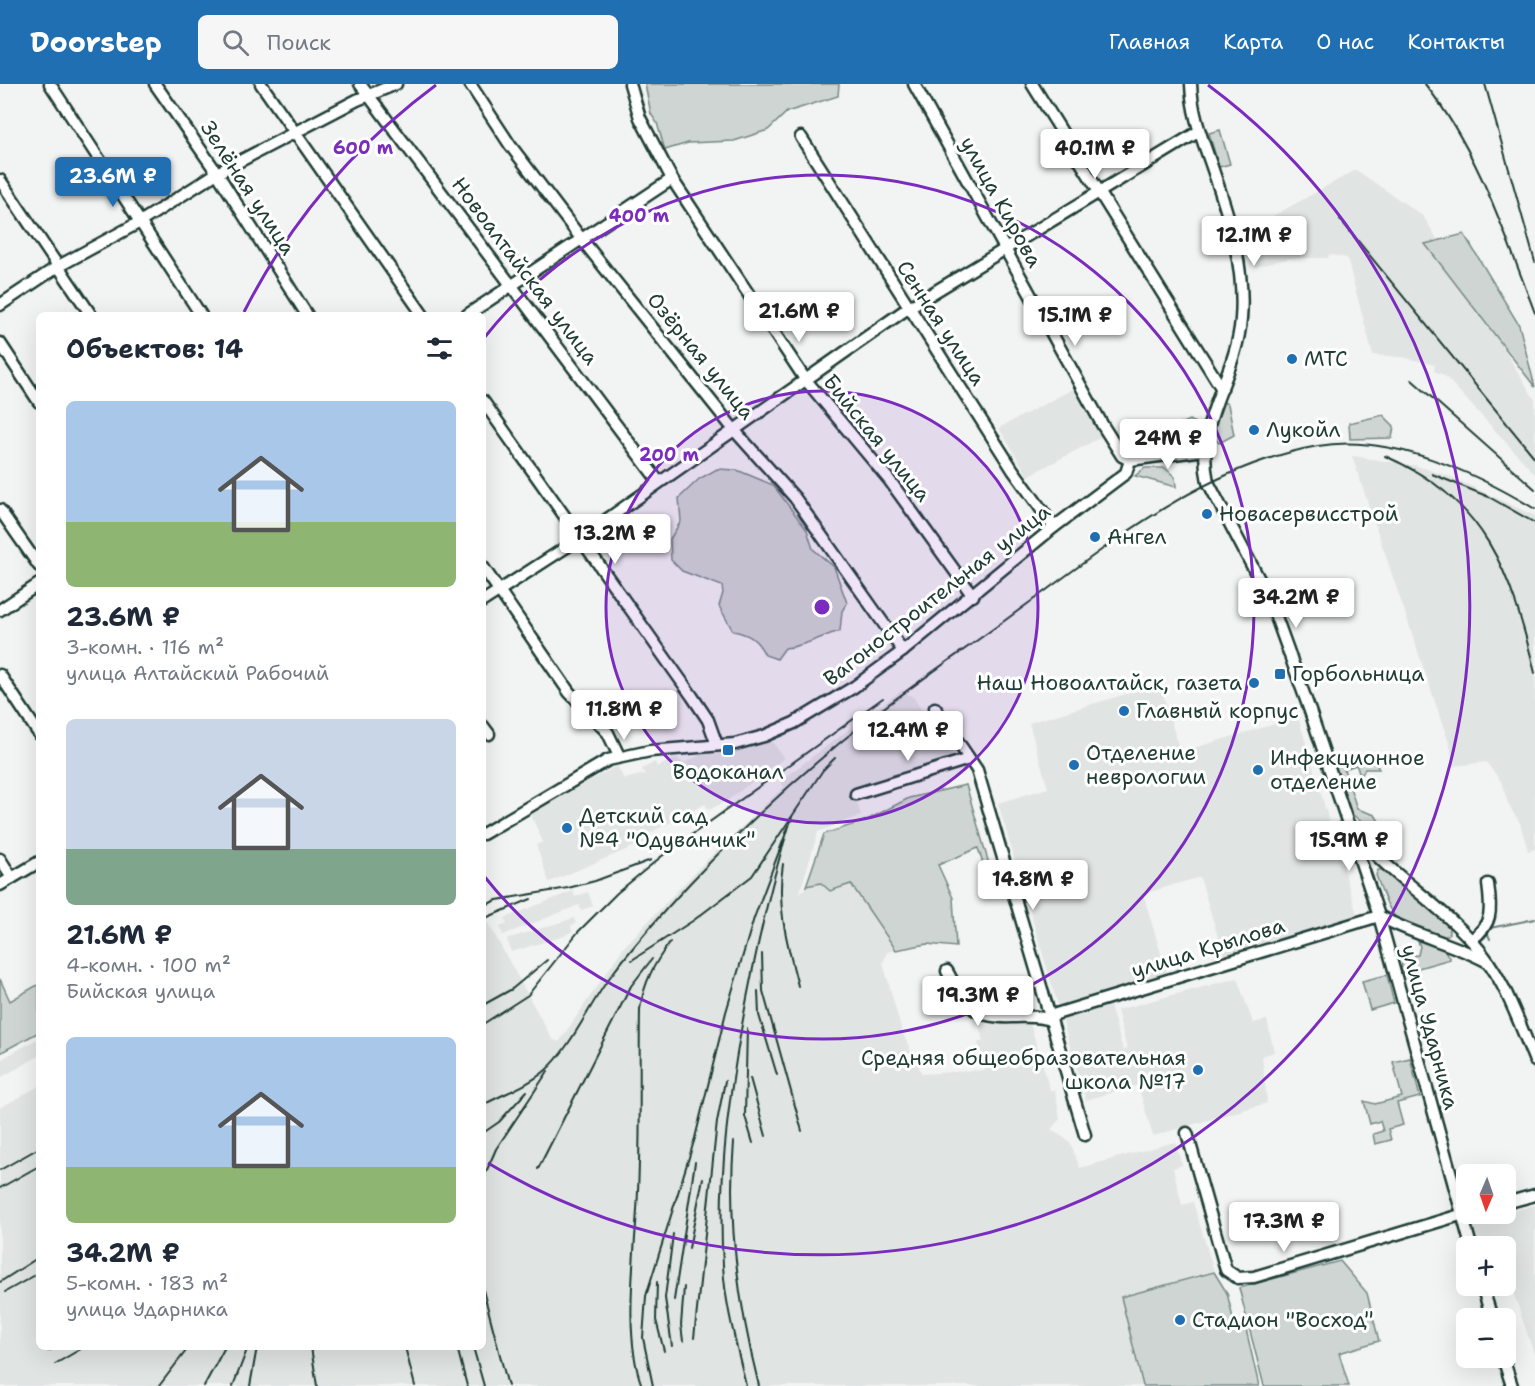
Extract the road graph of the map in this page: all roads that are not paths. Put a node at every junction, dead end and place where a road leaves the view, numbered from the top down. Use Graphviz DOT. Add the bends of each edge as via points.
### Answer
graph roads {
  1 [pos="50,84"];
  2 [pos="154,84"];
  3 [pos="261,84"];
  4 [pos="360,84"];
  5 [pos="396,84"];
  6 [pos="470,84"];
  7 [pos="630,84"];
  8 [pos="914,84"];
  9 [pos="1032,84"];
  10 [pos="1191,84"];
  11 [pos="370,97"];
  12 [pos="294,132"];
  13 [pos="1198,132"];
  14 [pos="801,137"];
  15 [pos="217,173"];
  16 [pos="672,179"];
  17 [pos="0,180"];
  18 [pos="1100,194"];
  19 [pos="140,222"];
  20 [pos="583,241"];
  21 [pos="1005,250"];
  22 [pos="57,267"];
  23 [pos="510,284"];
  24 [pos="0,305"];
  25 [pos="908,308"];
  26 [pos="89,312"];
  27 [pos="199,312"];
  28 [pos="305,312"];
  29 [pos="421,312"];
  30 [pos="471,312"];
  31 [pos="0,343"];
  32 [pos="806,379"];
  33 [pos="1222,389"];
  34 [pos="36,397"];
  35 [pos="486,405"];
  36 [pos="735,431"];
  37 [pos="1204,450"];
  38 [pos="1130,460"];
  39 [pos="659,482"];
  40 [pos="0,510"];
  41 [pos="1054,527"];
  42 [pos="579,539"];
  43 [pos="36,562"];
  44 [pos="486,571"];
  45 [pos="36,586"];
  46 [pos="500,591"];
  47 [pos="973,596"];
  48 [pos="486,599"];
  49 [pos="0,610"];
  50 [pos="903,651"];
  51 [pos="0,675"];
  52 [pos="935,708"];
  53 [pos="36,729"];
  54 [pos="717,745"];
  55 [pos="619,756"];
  56 [pos="969,759"];
  57 [pos="856,794"];
  58 [pos="1345,819"];
  59 [pos="486,832"];
  60 [pos="0,859"];
  61 [pos="36,864"];
  62 [pos="1392,868"];
  63 [pos="12,878"];
  64 [pos="1366,880"];
  65 [pos="1488,884"];
  66 [pos="0,885"];
  67 [pos="1379,916"];
  68 [pos="1449,918"];
  69 [pos="1438,940"];
  70 [pos="1471,940"];
  71 [pos="1486,961"];
  72 [pos="947,971"];
  73 [pos="1050,1020"];
  74 [pos="1535,1061"];
  75 [pos="1187,1133"];
  76 [pos="1085,1135"];
  77 [pos="1456,1186"];
  78 [pos="1535,1195"];
  79 [pos="1516,1200"];
  80 [pos="1456,1216"];
  81 [pos="1506,1368"];
  82 [pos="1512,1386"];
  1 -- 19 [label="street"];
  2 -- 15 [label="street, Зелёная улица"];
  3 -- 12 [label="street"];
  4 -- 11 [label="street, Новоалтайская улица"];
  5 -- 11 [label="street"];
  6 -- 20 [label="street, Озёрная улица" via="510,145"];
  7 -- 16 [label="street, Бийская улица" via="640,118"];
  8 -- 21 [label="street, улица Кирова"];
  9 -- 18 [label="street"];
  10 -- 13 [label="street, улица Ударника"];
  11 -- 12 [label="street"];
  11 -- 23 [label="street, Новоалтайская улица"];
  12 -- 15 [label="street"];
  12 -- 29 [label="street"];
  13 -- 18 [label="street"];
  13 -- 33 [label="street, улица Ударника" via="1229,220 1242,284 1238,345"];
  14 -- 25 [label="street, Сенная улица"];
  15 -- 19 [label="street"];
  15 -- 28 [label="street, Зелёная улица"];
  16 -- 20 [label="street"];
  16 -- 32 [label="street, Бийская улица"];
  17 -- 22 [label="street"];
  18 -- 21 [label="street"];
  18 -- 33 [label="street"];
  19 -- 22 [label="street"];
  19 -- 27 [label="street"];
  20 -- 23 [label="street"];
  20 -- 36 [label="street, Озёрная улица"];
  21 -- 25 [label="street"];
  21 -- 38 [label="street, улица Кирова" via="1103,426 1122,456"];
  22 -- 24 [label="street"];
  22 -- 26 [label="street"];
  23 -- 30 [label="street"];
  23 -- 39 [label="street, Новоалтайская улица"];
  25 -- 32 [label="street"];
  25 -- 41 [label="street, Сенная улица"];
  31 -- 34 [label="street"];
  32 -- 36 [label="street"];
  32 -- 47 [label="street, Бийская улица" via="890,481"];
  33 -- 37 [label="street, улица Ударника" via="1208,421"];
  35 -- 42 [label="street"];
  36 -- 39 [label="street"];
  36 -- 50 [label="street, Озёрная улица" via="795,498"];
  37 -- 38 [label="street"];
  37 -- 58 [label="street, улица Ударника" via="1209,482 1260,577 1287,644"];
  38 -- 41 [label="street, Вагоностроительная улица" via="1126,473"];
  39 -- 42 [label="street"];
  40 -- 43 [label="street"];
  41 -- 47 [label="street, Вагоностроительная улица"];
  42 -- 46 [label="street"];
  42 -- 54 [label="street" via="692,696 708,720"];
  44 -- 46 [label="street"];
  45 -- 49 [label="street"];
  46 -- 48 [label="street"];
  46 -- 55 [label="street" via="570,692 608,733"];
  47 -- 50 [label="street, Вагоностроительная улица"];
  50 -- 54 [label="street, Вагоностроительная улица" via="854,687 794,723 764,736"];
  51 -- 53 [label="street"];
  52 -- 56 [label="street"];
  54 -- 55 [label="street, Вагоностроительная улица"];
  55 -- 59 [label="street, Вагоностроительная улица"];
  56 -- 57 [label="street"];
  56 -- 73 [label="street" via="977,770"];
  58 -- 62 [label="street, улица Ударника"];
  58 -- 64 [label="street, улица Ударника"];
  60 -- 63 [label="street"];
  61 -- 63 [label="street"];
  62 -- 64 [label="street" via="1378,864 1369,869"];
  62 -- 68 [label="street, улица Ударника"];
  63 -- 66 [label="street"];
  64 -- 67 [label="street, улица Ударника"];
  65 -- 70 [label="street" via="1492,915"];
  67 -- 69 [label="street" via="1398,927"];
  67 -- 73 [label="street, улица Крылова" via="1056,1014"];
  67 -- 77 [label="street, улица Ударника"];
  68 -- 69 [label="street" via="1454,932 1449,940"];
  68 -- 70 [label="street, улица Ударника"];
  69 -- 71 [label="street"];
  70 -- 71 [label="street, улица Ударника"];
  71 -- 74 [label="street, улица Ударника" via="1504,987"];
  72 -- 73 [label="street" via="968,1006 980,1013"];
  73 -- 76 [label="street"];
  75 -- 80 [label="street" via="1226,1270 1238,1278 1254,1277"];
  78 -- 79 [label="street"];
  81 -- 82 [label="street"];
}
